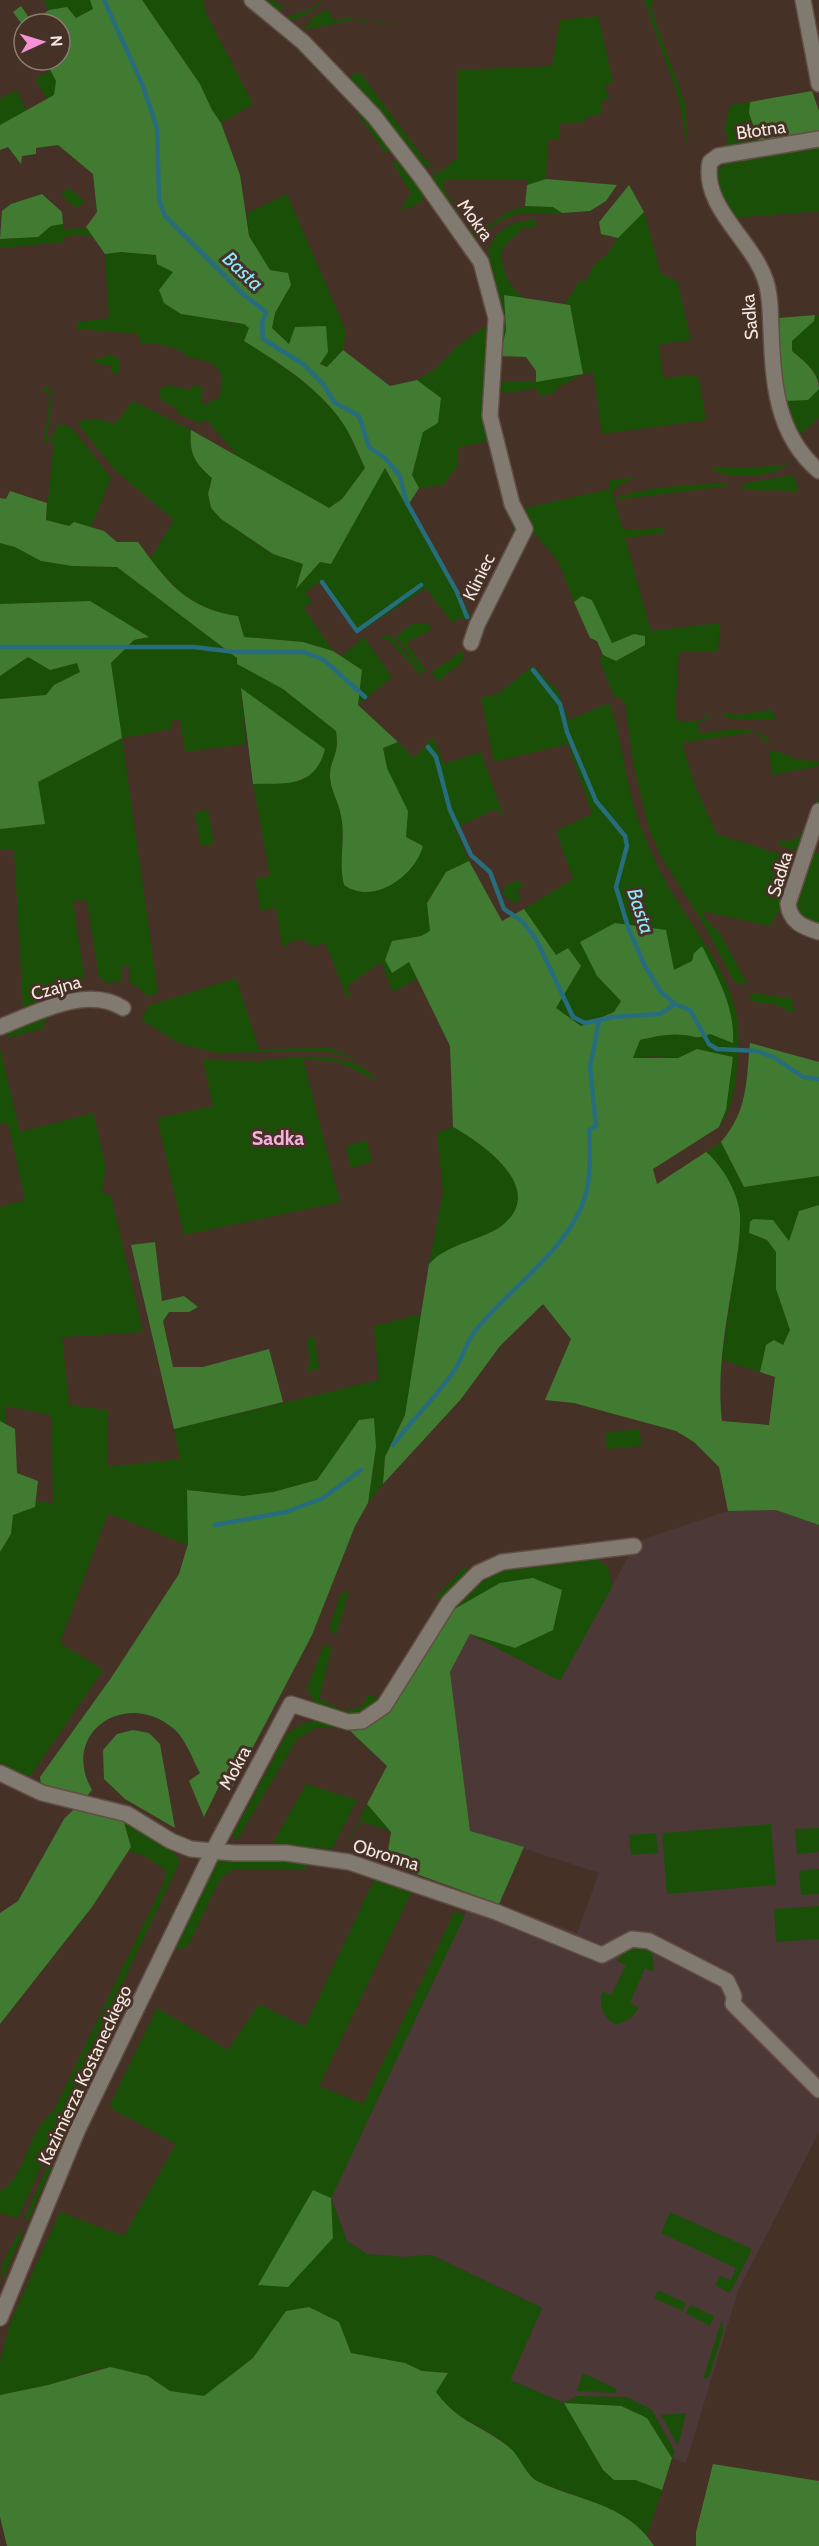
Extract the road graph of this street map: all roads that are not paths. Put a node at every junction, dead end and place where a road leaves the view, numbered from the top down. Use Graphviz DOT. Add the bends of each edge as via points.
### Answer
graph roads {
  1 [pos="252,0"];
  2 [pos="803,0"];
  3 [pos="819,84"];
  4 [pos="819,139"];
  5 [pos="710,162"];
  6 [pos="819,471"];
  7 [pos="525,529"];
  8 [pos="471,644"];
  9 [pos="819,811"];
  10 [pos="819,932"];
  11 [pos="123,1008"];
  12 [pos="0,1027"];
  13 [pos="634,1546"];
  14 [pos="0,1773"];
  15 [pos="213,1851"];
  16 [pos="819,2090"];
  17 [pos="0,2318"];
  1 -- 7 [label="street, Mokra" via="303,42 374,116 481,262 496,318 490,416 512,504"];
  2 -- 3 [label="street"];
  4 -- 5 [label="street, Błotna" via="731,153"];
  5 -- 6 [label="street, Sadka" via="712,190 765,279 780,412 795,447"];
  7 -- 8 [label="street, Kliniec"];
  9 -- 10 [label="street, Sadka" via="788,904 798,924"];
  11 -- 12 [label="street, Czajna" via="94,998 54,1007"];
  13 -- 15 [label="street, Mokra" via="502,1562 478,1573 449,1602 384,1706 362,1721 348,1722 291,1704"];
  14 -- 15 [label="street, Obronna" via="42,1793 127,1814 191,1849"];
  15 -- 16 [label="street, Obronna" via="286,1853 349,1862 496,1912 602,1955 632,1939 649,1941 727,1981 733,2004"];
  15 -- 17 [label="street, Kazimierza Kostaneckiego" via="78,2129"];
}
